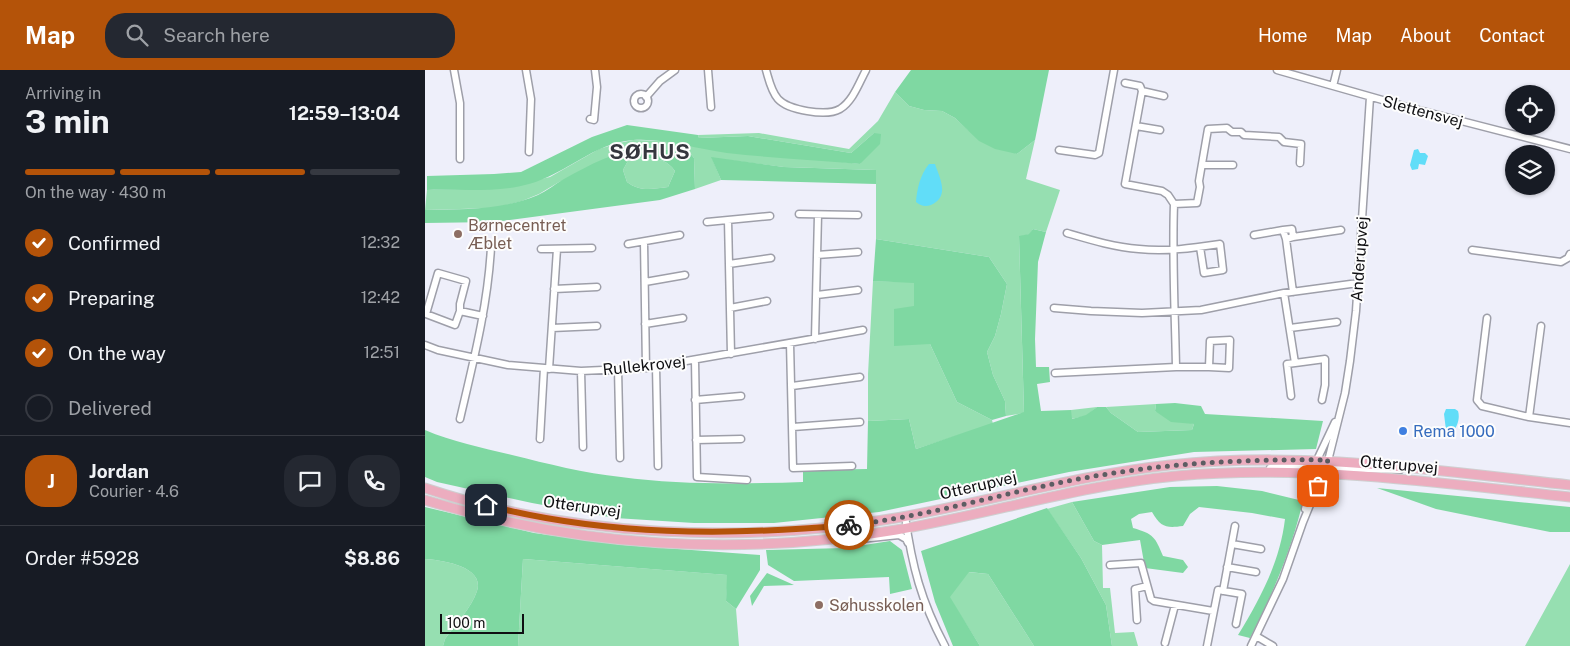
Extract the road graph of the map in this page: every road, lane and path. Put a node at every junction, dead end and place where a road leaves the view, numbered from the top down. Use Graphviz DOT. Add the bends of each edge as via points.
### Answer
graph roads {
  1 [pos="454,70"];
  2 [pos="526,70"];
  3 [pos="595,70"];
  4 [pos="675,70"];
  5 [pos="708,70"];
  6 [pos="766,70"];
  7 [pos="866,70"];
  8 [pos="1113,70"];
  9 [pos="1277,70"];
  10 [pos="1337,70"];
  11 [pos="1125,83"];
  12 [pos="1333,86"];
  13 [pos="1142,91"];
  14 [pos="1163,96"];
  15 [pos="646,97"];
  16 [pos="1370,97"];
  17 [pos="711,107"];
  18 [pos="590,119"];
  19 [pos="1136,126"];
  20 [pos="1159,130"];
  21 [pos="1570,149"];
  22 [pos="1059,150"];
  23 [pos="529,152"];
  24 [pos="460,159"];
  25 [pos="1300,163"];
  26 [pos="1203,165"];
  27 [pos="1233,165"];
  28 [pos="1173,204"];
  29 [pos="799,214"];
  30 [pos="818,215"];
  31 [pos="859,215"];
  32 [pos="770,216"];
  33 [pos="729,220"];
  34 [pos="707,222"];
  35 [pos="1341,230"];
  36 [pos="1067,233"];
  37 [pos="680,235"];
  38 [pos="1254,235"];
  39 [pos="1290,238"];
  40 [pos="644,242"];
  41 [pos="628,244"];
  42 [pos="491,247"];
  43 [pos="1200,247"];
  44 [pos="592,248"];
  45 [pos="541,249"];
  46 [pos="557,249"];
  47 [pos="1172,250"];
  48 [pos="1472,250"];
  49 [pos="858,252"];
  50 [pos="817,254"];
  51 [pos="1570,254"];
  52 [pos="771,258"];
  53 [pos="729,264"];
  54 [pos="685,276"];
  55 [pos="645,282"];
  56 [pos="1358,283"];
  57 [pos="597,287"];
  58 [pos="555,289"];
  59 [pos="858,290"];
  60 [pos="1293,292"];
  61 [pos="1284,293"];
  62 [pos="817,295"];
  63 [pos="767,301"];
  64 [pos="730,308"];
  65 [pos="1054,308"];
  66 [pos="461,310"];
  67 [pos="1175,312"];
  68 [pos="483,316"];
  69 [pos="683,318"];
  70 [pos="1487,318"];
  71 [pos="1337,322"];
  72 [pos="645,324"];
  73 [pos="597,326"];
  74 [pos="1541,326"];
  75 [pos="552,328"];
  76 [pos="1290,328"];
  77 [pos="863,330"];
  78 [pos="815,339"];
  79 [pos="790,343"];
  80 [pos="425,345"];
  81 [pos="731,354"];
  82 [pos="474,358"];
  83 [pos="695,360"];
  84 [pos="1295,363"];
  85 [pos="656,366"];
  86 [pos="1175,367"];
  87 [pos="1209,367"];
  88 [pos="646,368"];
  89 [pos="546,369"];
  90 [pos="618,369"];
  91 [pos="581,371"];
  92 [pos="1055,372"];
  93 [pos="860,377"];
  94 [pos="792,386"];
  95 [pos="741,396"];
  96 [pos="1291,396"];
  97 [pos="695,400"];
  98 [pos="1322,400"];
  99 [pos="1529,417"];
  100 [pos="460,419"];
  101 [pos="1337,420"];
  102 [pos="860,422"];
  103 [pos="1570,423"];
  104 [pos="793,426"];
  105 [pos="541,439"];
  106 [pos="741,439"];
  107 [pos="696,440"];
  108 [pos="583,447"];
  109 [pos="620,458"];
  110 [pos="658,466"];
  111 [pos="852,466"];
  112 [pos="1321,467"];
  113 [pos="747,480"];
  114 [pos="1570,485"];
  115 [pos="425,488"];
  116 [pos="1570,497"];
  117 [pos="425,500"];
  118 [pos="905,516"];
  119 [pos="1235,526"];
  120 [pos="907,528"];
  121 [pos="816,539"];
  122 [pos="1232,544"];
  123 [pos="910,549"];
  124 [pos="1261,549"];
  125 [pos="1110,564"];
  126 [pos="1227,567"];
  127 [pos="1256,572"];
  128 [pos="1147,586"];
  129 [pos="1223,591"];
  130 [pos="1175,605"];
  131 [pos="1213,611"];
  132 [pos="1137,620"];
  133 [pos="1236,624"];
  134 [pos="1256,636"];
  135 [pos="1165,643"];
  136 [pos="945,646"];
  137 [pos="1207,646"];
  138 [pos="1251,646"];
  139 [pos="1273,646"];
  1 -- 24 [label="street" via="460,103"];
  2 -- 23 [label="street" via="531,98"];
  3 -- 18 [label="street" via="595,120"];
  4 -- 15 [label="street" via="660,80"];
  5 -- 17 [label="street"];
  6 -- 7 [label="street" via="773,92 782,103 823,113 833,112 849,101"];
  8 -- 22 [label="street" via="1099,153"];
  9 -- 12 [label="street, Slettensvej"];
  10 -- 12 [label="street"];
  11 -- 13 [label="street" via="1140,86"];
  12 -- 16 [label="street, Slettensvej"];
  13 -- 14 [label="street"];
  13 -- 19 [label="street"];
  16 -- 21 [label="street, Slettensvej"];
  16 -- 56 [label="street, Anderupvej"];
  19 -- 20 [label="street"];
  19 -- 28 [label="street" via="1125,184 1162,191"];
  25 -- 26 [label="street" via="1301,144 1284,142 1279,137 1243,135 1227,128 1208,130"];
  26 -- 27 [label="street"];
  26 -- 28 [label="street" via="1197,202"];
  28 -- 47 [label="street"];
  29 -- 30 [label="street"];
  30 -- 31 [label="street"];
  30 -- 50 [label="street"];
  32 -- 33 [label="street"];
  33 -- 34 [label="street"];
  33 -- 53 [label="street"];
  35 -- 39 [label="street"];
  36 -- 47 [label="street" via="1131,248"];
  37 -- 40 [label="street"];
  38 -- 39 [label="street" via="1291,228"];
  39 -- 60 [label="street"];
  40 -- 41 [label="street"];
  40 -- 55 [label="street"];
  42 -- 68 [label="street"];
  43 -- 43 [label="street" via="1220,244 1223,270 1204,273"];
  43 -- 47 [label="street"];
  44 -- 46 [label="street"];
  45 -- 46 [label="street"];
  46 -- 58 [label="street"];
  47 -- 67 [label="street"];
  48 -- 51 [label="street" via="1561,262"];
  49 -- 50 [label="street"];
  50 -- 62 [label="street"];
  52 -- 53 [label="street"];
  53 -- 64 [label="street"];
  54 -- 55 [label="street"];
  55 -- 72 [label="street"];
  56 -- 60 [label="street"];
  56 -- 101 [label="street, Anderupvej" via="1350,361"];
  57 -- 58 [label="street"];
  58 -- 75 [label="street"];
  59 -- 62 [label="street"];
  60 -- 61 [label="street"];
  61 -- 67 [label="street" via="1225,306"];
  61 -- 76 [label="street"];
  62 -- 78 [label="street"];
  63 -- 64 [label="street"];
  64 -- 81 [label="street"];
  65 -- 67 [label="street" via="1091,312"];
  66 -- 66 [label="street" via="466,282 438,273 425,314 455,325"];
  66 -- 68 [label="street"];
  67 -- 86 [label="street"];
  68 -- 82 [label="street"];
  69 -- 72 [label="street"];
  70 -- 99 [label="street" via="1477,400 1482,406"];
  71 -- 76 [label="street"];
  72 -- 88 [label="street"];
  73 -- 75 [label="street"];
  74 -- 99 [label="street"];
  75 -- 89 [label="street"];
  76 -- 84 [label="street"];
  77 -- 78 [label="street, Rullekrovej"];
  78 -- 79 [label="street, Rullekrovej"];
  79 -- 81 [label="street, Rullekrovej"];
  79 -- 94 [label="street"];
  80 -- 82 [label="street, Rullekrovej"];
  81 -- 83 [label="street, Rullekrovej"];
  82 -- 89 [label="street, Rullekrovej" via="508,366"];
  82 -- 100 [label="street"];
  83 -- 85 [label="street, Rullekrovej"];
  83 -- 97 [label="street"];
  84 -- 96 [label="street" via="1287,364"];
  84 -- 98 [label="street" via="1325,360"];
  85 -- 88 [label="street, Rullekrovej"];
  85 -- 110 [label="street"];
  86 -- 87 [label="street"];
  86 -- 92 [label="street"];
  87 -- 87 [label="street" via="1229,368 1230,340 1210,341"];
  88 -- 90 [label="street, Rullekrovej"];
  89 -- 91 [label="street, Rullekrovej"];
  89 -- 105 [label="street"];
  90 -- 91 [label="street, Rullekrovej"];
  90 -- 109 [label="street"];
  91 -- 108 [label="street"];
  93 -- 94 [label="street"];
  94 -- 104 [label="street"];
  95 -- 97 [label="street"];
  97 -- 107 [label="street"];
  99 -- 103 [label="street"];
  101 -- 112 [label="street, Anderupvej"];
  101 -- 112 [label="street, Anderupvej"];
  102 -- 104 [label="street"];
  104 -- 111 [label="street" via="793,468"];
  106 -- 107 [label="street"];
  107 -- 113 [label="street" via="697,477"];
  112 -- 114 [label="main road, Otterupvej" via="1420,469"];
  112 -- 116 [label="main road, Otterupvej" via="1391,478"];
  112 -- 118 [label="main road, Otterupvej" via="1223,461 1173,464 1077,479"];
  112 -- 120 [label="main road, Otterupvej" via="1173,476 1080,490"];
  112 -- 134 [label="street, Anderupvej" via="1283,579"];
  115 -- 118 [label="main road, Otterupvej" via="504,509 652,530 796,530"];
  117 -- 121 [label="main road, Otterupvej" via="502,521 597,538 698,544"];
  118 -- 120 [label="street"];
  119 -- 122 [label="street"];
  120 -- 121 [label="main road, Otterupvej"];
  120 -- 123 [label="street"];
  121 -- 123 [label="street" via="850,541 899,535"];
  122 -- 124 [label="street"];
  122 -- 126 [label="street"];
  123 -- 136 [label="street" via="920,592"];
  125 -- 128 [label="street" via="1141,563"];
  126 -- 127 [label="street"];
  126 -- 129 [label="street"];
  128 -- 130 [label="street" via="1151,599"];
  128 -- 132 [label="street" via="1135,589"];
  129 -- 131 [label="street" via="1218,590"];
  129 -- 133 [label="street" via="1242,594"];
  130 -- 131 [label="street"];
  130 -- 135 [label="street"];
  131 -- 137 [label="street"];
  134 -- 138 [label="street, Anderupvej"];
  134 -- 139 [label="street"];
}
